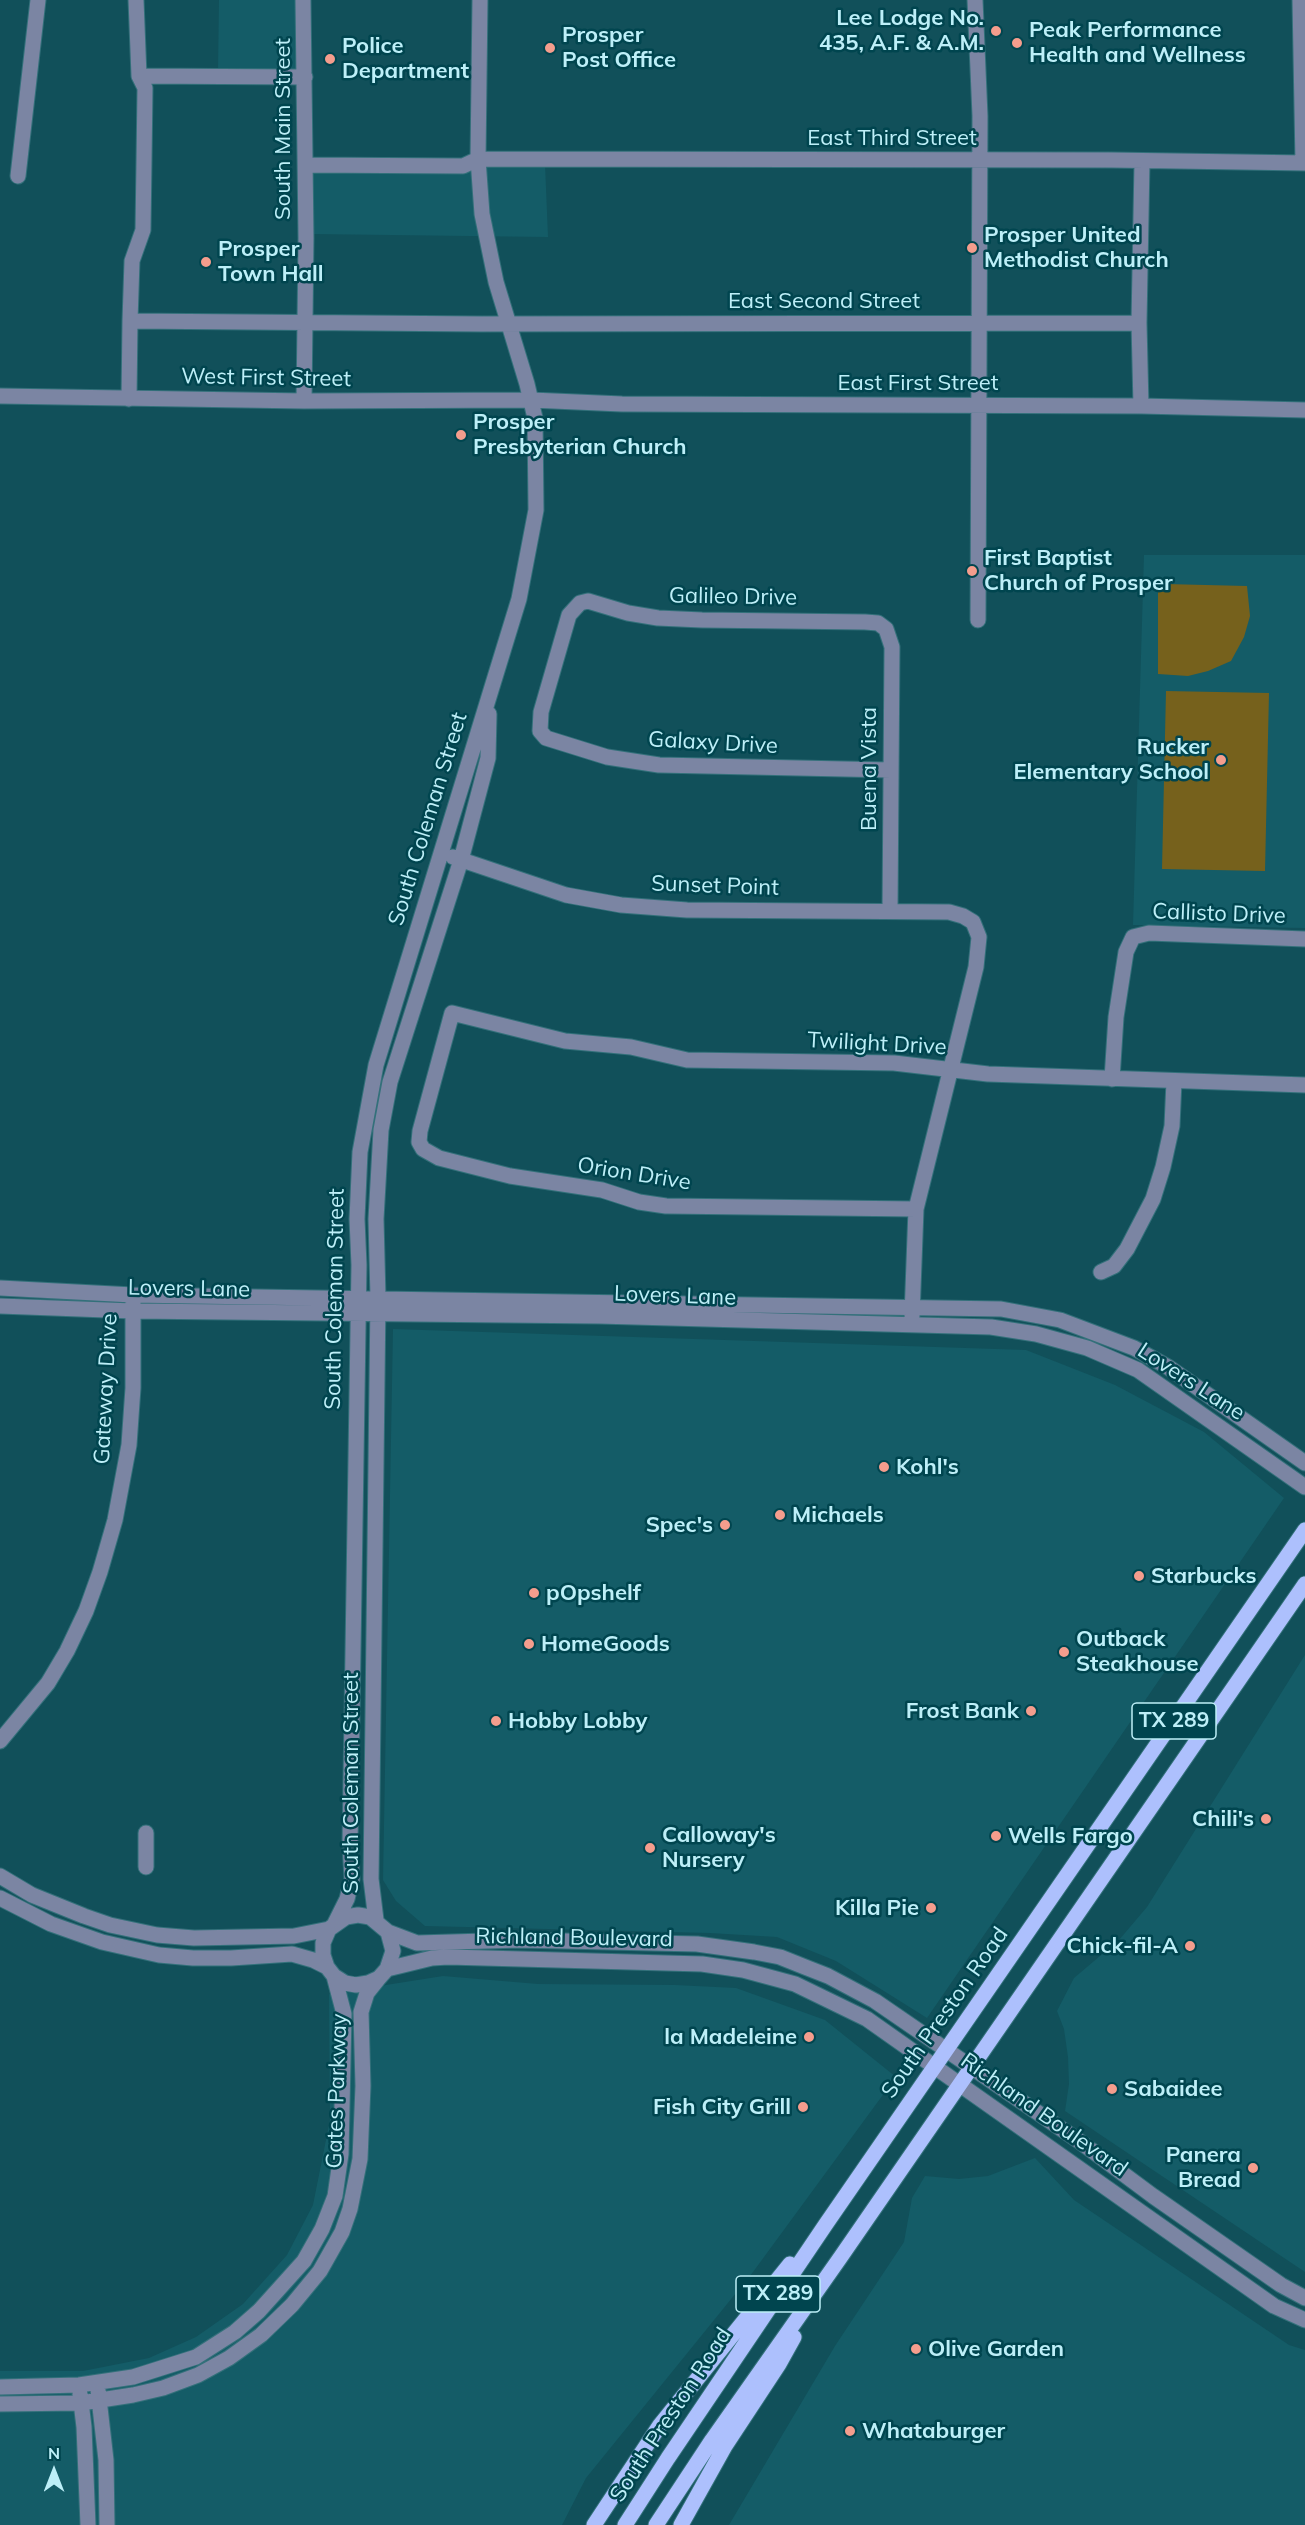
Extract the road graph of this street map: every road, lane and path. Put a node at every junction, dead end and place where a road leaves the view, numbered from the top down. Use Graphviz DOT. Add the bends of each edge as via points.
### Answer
graph roads {
  1 [pos="39,0"];
  2 [pos="136,0"];
  3 [pos="303,0"];
  4 [pos="480,0"];
  5 [pos="975,0"];
  6 [pos="1300,0"];
  7 [pos="139,76"];
  8 [pos="304,77"];
  9 [pos="478,159"];
  10 [pos="980,160"];
  11 [pos="1142,162"];
  12 [pos="1304,163"];
  13 [pos="306,165"];
  14 [pos="18,176"];
  15 [pos="130,321"];
  16 [pos="305,323"];
  17 [pos="978,323"];
  18 [pos="1139,323"];
  19 [pos="509,324"];
  20 [pos="0,396"];
  21 [pos="129,399"];
  22 [pos="531,400"];
  23 [pos="304,401"];
  24 [pos="980,406"];
  25 [pos="1141,406"];
  26 [pos="1305,410"];
  27 [pos="978,620"];
  28 [pos="886,629"];
  29 [pos="490,690"];
  30 [pos="540,731"];
  31 [pos="891,770"];
  32 [pos="441,853"];
  33 [pos="461,860"];
  34 [pos="890,912"];
  35 [pos="1305,939"];
  36 [pos="950,1070"];
  37 [pos="1112,1079"];
  38 [pos="1174,1081"];
  39 [pos="1305,1085"];
  40 [pos="423,1149"];
  41 [pos="915,1209"];
  42 [pos="1101,1272"];
  43 [pos="0,1288"];
  44 [pos="133,1295"];
  45 [pos="358,1305"];
  46 [pos="0,1306"];
  47 [pos="378,1306"];
  48 [pos="912,1306"];
  49 [pos="598,1310"];
  50 [pos="133,1311"];
  51 [pos="911,1325"];
  52 [pos="1305,1463"];
  53 [pos="1305,1487"];
  54 [pos="1305,1530"];
  55 [pos="354,1548"];
  56 [pos="375,1549"];
  57 [pos="1305,1584"];
  58 [pos="0,1741"];
  59 [pos="351,1801"];
  60 [pos="372,1802"];
  61 [pos="146,1833"];
  62 [pos="146,1867"];
  63 [pos="0,1876"];
  64 [pos="0,1898"];
  65 [pos="376,1920"];
  66 [pos="332,1926"];
  67 [pos="388,1932"];
  68 [pos="557,1942"];
  69 [pos="557,1961"];
  70 [pos="330,1972"];
  71 [pos="383,1973"];
  72 [pos="947,2050"];
  73 [pos="936,2067"];
  74 [pos="970,2067"];
  75 [pos="959,2083"];
  76 [pos="344,2086"];
  77 [pos="363,2086"];
  78 [pos="1153,2196"];
  79 [pos="1142,2211"];
  80 [pos="826,2224"];
  81 [pos="825,2278"];
  82 [pos="1305,2298"];
  83 [pos="1305,2320"];
  84 [pos="97,2382"];
  85 [pos="79,2385"];
  86 [pos="0,2387"];
  87 [pos="99,2400"];
  88 [pos="81,2403"];
  89 [pos="0,2404"];
  90 [pos="88,2525"];
  91 [pos="107,2525"];
  92 [pos="594,2525"];
  93 [pos="626,2525"];
  94 [pos="656,2525"];
  95 [pos="681,2525"];
  1 -- 14 [label="street"];
  2 -- 7 [label="street"];
  3 -- 8 [label="street, South Main Street"];
  4 -- 9 [label="street, South Coleman Street"];
  5 -- 10 [label="street"];
  6 -- 12 [label="street"];
  7 -- 8 [label="street"];
  7 -- 15 [label="street" via="145,88 143,230 132,261"];
  8 -- 13 [label="street, South Main Street"];
  9 -- 10 [label="street, East Third Street"];
  9 -- 13 [label="street, East Third Street" via="463,166"];
  9 -- 19 [label="street, South Coleman Street" via="486,238"];
  10 -- 11 [label="street, East Third Street"];
  10 -- 17 [label="street"];
  11 -- 12 [label="street, East Third Street"];
  11 -- 18 [label="street"];
  13 -- 16 [label="street, South Main Street"];
  15 -- 16 [label="street, East Second Street"];
  15 -- 21 [label="street"];
  16 -- 19 [label="street, East Second Street"];
  16 -- 23 [label="street, South Main Street"];
  17 -- 18 [label="street, East Second Street"];
  17 -- 19 [label="street, East Second Street"];
  17 -- 24 [label="street"];
  18 -- 25 [label="street"];
  19 -- 22 [label="street, South Coleman Street"];
  20 -- 21 [label="street, West First Street"];
  21 -- 23 [label="street, West First Street"];
  22 -- 23 [label="street, West First Street"];
  22 -- 24 [label="street, East First Street"];
  22 -- 29 [label="street, South Coleman Street" via="536,438 536,510 519,599"];
  24 -- 25 [label="street, East First Street"];
  24 -- 27 [label="street"];
  25 -- 26 [label="street, East First Street"];
  28 -- 30 [label="street, Galileo Drive" via="865,621 658,618 599,603 580,603 569,615 541,712"];
  28 -- 31 [label="street, Buena Vista" via="892,647"];
  29 -- 32 [label="street, South Coleman Street"];
  29 -- 33 [label="street, South Coleman Street" via="488,758"];
  30 -- 31 [label="street, Galaxy Drive" via="546,738 568,746 658,765"];
  31 -- 34 [label="street, Buena Vista"];
  32 -- 33 [label="street, Sunset Point"];
  32 -- 45 [label="street, South Coleman Street" via="376,1065 360,1152"];
  33 -- 34 [label="street, Sunset Point" via="566,895 621,905 687,910"];
  33 -- 47 [label="street, South Coleman Street" via="390,1082 381,1130 377,1187"];
  34 -- 36 [label="street, Sunset Point" via="949,912 973,922 979,937 976,968"];
  35 -- 37 [label="street, Callisto Drive" via="1149,933 1133,937 1126,952 1116,1017"];
  36 -- 37 [label="street, Twilight Drive"];
  36 -- 40 [label="street, Twilight Drive" via="894,1064 687,1060 631,1047 565,1041 452,1013 420,1131"];
  36 -- 41 [label="street"];
  37 -- 38 [label="street, Twilight Drive"];
  38 -- 39 [label="street, Twilight Drive"];
  38 -- 42 [label="street" via="1172,1126 1153,1200 1127,1249 1114,1266"];
  40 -- 41 [label="street, Orion Drive" via="439,1158 510,1176 602,1190 666,1206"];
  41 -- 48 [label="street"];
  43 -- 44 [label="street, Lovers Lane"];
  44 -- 45 [label="street, Lovers Lane"];
  44 -- 50 [label="street, Gateway Drive"];
  45 -- 47 [label="street, Lovers Lane"];
  45 -- 50 [label="street, Lovers Lane"];
  45 -- 55 [label="street, South Coleman Street"];
  46 -- 50 [label="street, Lovers Lane"];
  47 -- 49 [label="street, Lovers Lane"];
  47 -- 56 [label="street, South Coleman Street"];
  48 -- 49 [label="street, Lovers Lane"];
  48 -- 51 [label="street"];
  48 -- 52 [label="street, Lovers Lane" via="1001,1309 1060,1320 1134,1348 1168,1367"];
  49 -- 51 [label="street, Lovers Lane"];
  50 -- 58 [label="street, Gateway Drive" via="129,1445 115,1520 100,1572 86,1611 48,1683"];
  51 -- 53 [label="street, Lovers Lane" via="992,1327 1087,1348 1138,1370"];
  54 -- 72 [label="main road, South Preston Road / TX 289"];
  55 -- 56 [label="street"];
  55 -- 59 [label="street, South Coleman Street"];
  56 -- 60 [label="street, South Coleman Street"];
  57 -- 74 [label="main road, South Preston Road / TX 289"];
  59 -- 60 [label="street"];
  59 -- 66 [label="street, South Coleman Street" via="352,1880"];
  60 -- 65 [label="street, South Coleman Street" via="371,1879"];
  61 -- 62 [label="street"];
  63 -- 66 [label="street" via="73,1912 157,1935 294,1936"];
  64 -- 70 [label="street" via="73,1934 140,1951 222,1958 292,1954"];
  65 -- 66 [label="street" via="358,1915"];
  65 -- 67 [label="street"];
  66 -- 70 [label="street" via="323,1943"];
  67 -- 68 [label="street, Richland Boulevard" via="417,1943"];
  67 -- 71 [label="street" via="393,1951"];
  68 -- 69 [label="street"];
  68 -- 72 [label="street, Richland Boulevard" via="697,1944 780,1957 861,1993"];
  69 -- 71 [label="street, Richland Boulevard" via="432,1958"];
  69 -- 73 [label="street, Richland Boulevard" via="702,1964 772,1977 849,2008"];
  70 -- 71 [label="street" via="345,1983 356,1985 368,1983"];
  70 -- 76 [label="street, Gates Parkway" via="344,2014"];
  71 -- 77 [label="street, Gates Parkway" via="367,1993 360,2012"];
  72 -- 73 [label="main road, South Preston Road / TX 289"];
  72 -- 74 [label="street, Richland Boulevard"];
  73 -- 75 [label="street, Richland Boulevard"];
  73 -- 80 [label="main road, South Preston Road / TX 289"];
  74 -- 75 [label="main road, South Preston Road / TX 289"];
  74 -- 78 [label="street, Richland Boulevard"];
  75 -- 79 [label="street, Richland Boulevard"];
  75 -- 81 [label="main road, South Preston Road / TX 289"];
  76 -- 77 [label="street"];
  76 -- 84 [label="street, Gates Parkway" via="335,2196 304,2261 259,2311 235,2332 195,2357 133,2377"];
  77 -- 87 [label="street, Gates Parkway" via="360,2160 350,2209 320,2271 292,2305 261,2335 198,2375 163,2388"];
  78 -- 79 [label="street"];
  78 -- 82 [label="street, Richland Boulevard"];
  79 -- 83 [label="street, Richland Boulevard" via="1274,2306"];
  80 -- 92 [label="main road" via="774,2282 660,2425"];
  80 -- 93 [label="main road, South Preston Road / TX 289"];
  81 -- 94 [label="main road, South Preston Road / TX 289"];
  81 -- 95 [label="main road" via="779,2364 725,2446"];
  84 -- 85 [label="street, Gates Parkway"];
  84 -- 87 [label="street"];
  85 -- 86 [label="street, Gates Parkway"];
  85 -- 88 [label="street"];
  87 -- 88 [label="street, Gates Parkway"];
  87 -- 91 [label="street" via="106,2460"];
  88 -- 89 [label="street, Gates Parkway"];
  88 -- 90 [label="street"];
}
